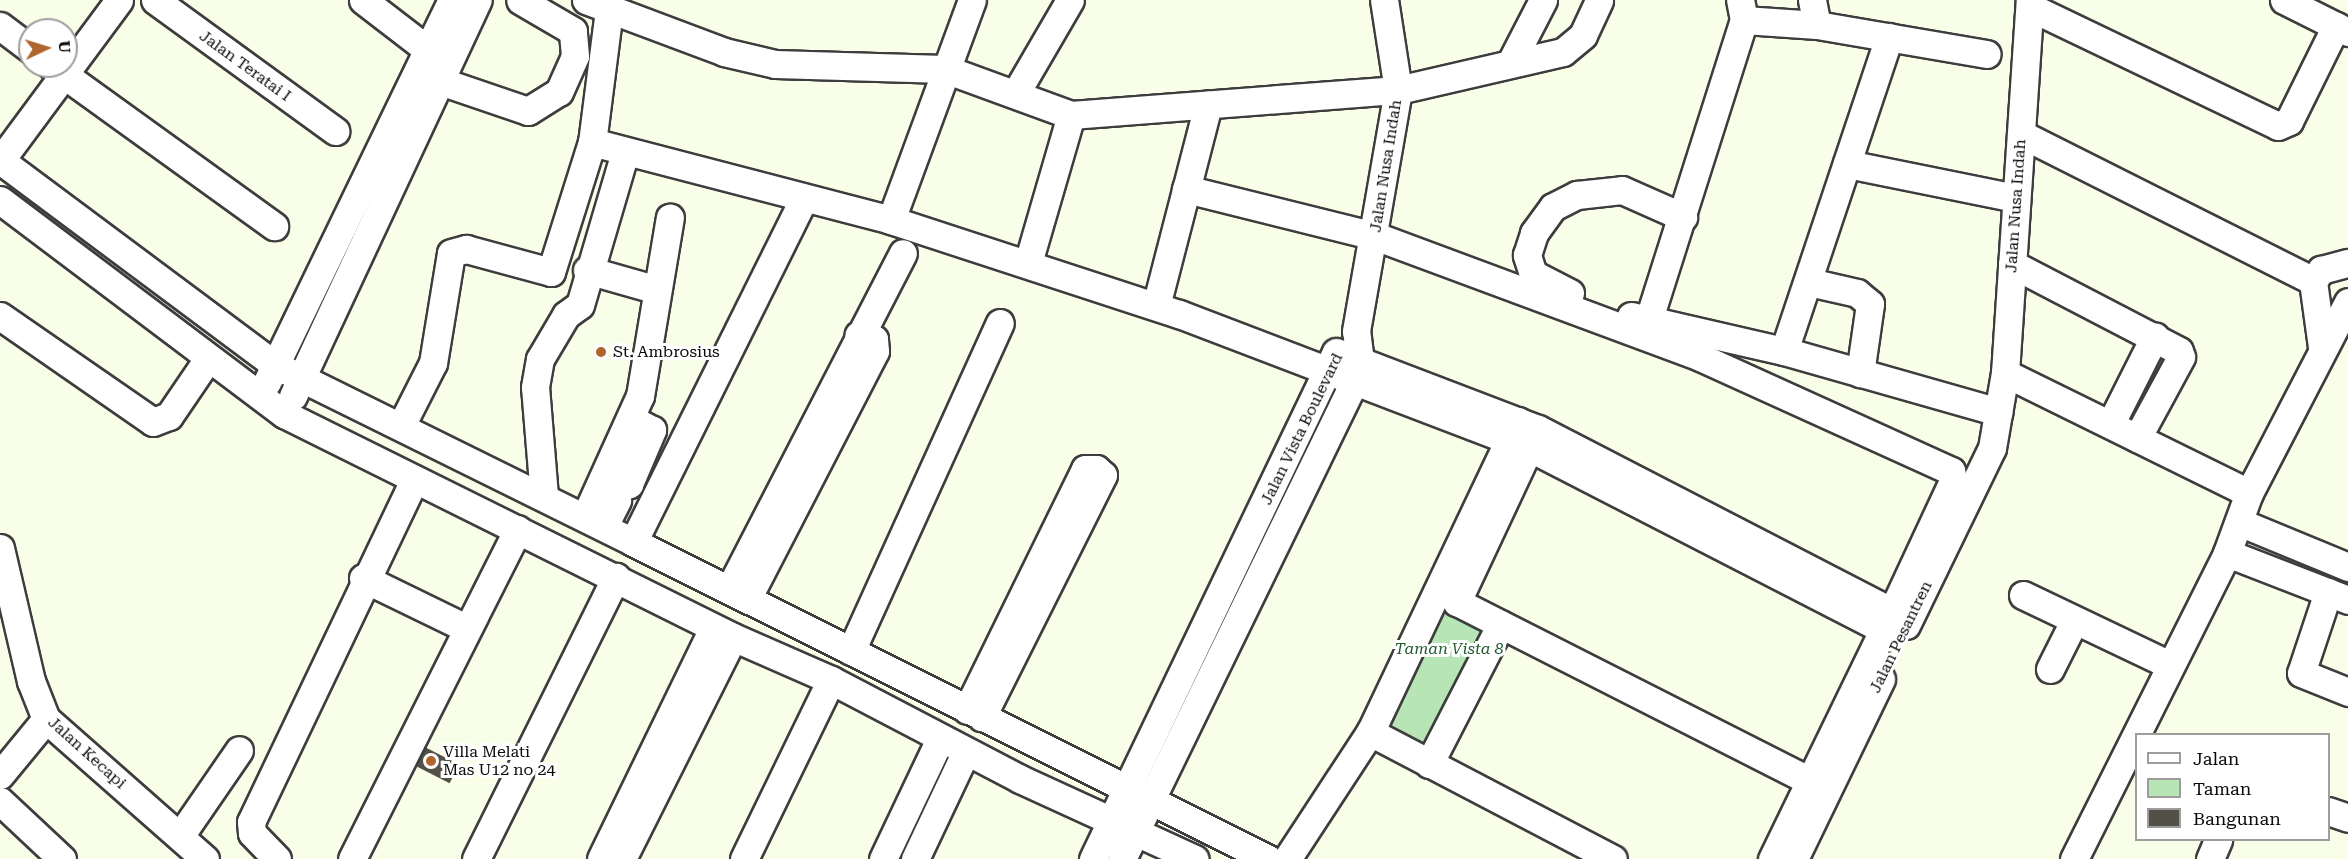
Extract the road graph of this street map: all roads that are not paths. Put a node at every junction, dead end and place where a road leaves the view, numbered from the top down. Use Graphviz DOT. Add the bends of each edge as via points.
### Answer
graph roads {
  1 [pos="119,0"];
  2 [pos="155,0"];
  3 [pos="363,0"];
  4 [pos="452,0"];
  5 [pos="478,0"];
  6 [pos="520,0"];
  7 [pos="972,0"];
  8 [pos="1070,0"];
  9 [pos="1384,0"];
  10 [pos="1543,0"];
  11 [pos="1599,0"];
  12 [pos="2284,0"];
  13 [pos="2030,4"];
  14 [pos="597,5"];
  15 [pos="1742,10"];
  16 [pos="1814,13"];
  17 [pos="0,26"];
  18 [pos="2342,29"];
  19 [pos="1889,37"];
  20 [pos="18,40"];
  21 [pos="78,47"];
  22 [pos="428,50"];
  23 [pos="1987,54"];
  24 [pos="1510,64"];
  25 [pos="945,69"];
  26 [pos="53,78"];
  27 [pos="69,78"];
  28 [pos="440,81"];
  29 [pos="1398,90"];
  30 [pos="1017,91"];
  31 [pos="1208,105"];
  32 [pos="1071,115"];
  33 [pos="335,131"];
  34 [pos="2021,134"];
  35 [pos="592,142"];
  36 [pos="625,152"];
  37 [pos="0,161"];
  38 [pos="1848,164"];
  39 [pos="1186,189"];
  40 [pos="804,198"];
  41 [pos="2015,198"];
  42 [pos="0,200"];
  43 [pos="670,217"];
  44 [pos="1683,217"];
  45 [pos="891,220"];
  46 [pos="274,226"];
  47 [pos="1375,236"];
  48 [pos="903,253"];
  49 [pos="1028,263"];
  50 [pos="2348,263"];
  51 [pos="2012,264"];
  52 [pos="587,270"];
  53 [pos="2313,281"];
  54 [pos="1809,282"];
  55 [pos="654,289"];
  56 [pos="2348,302"];
  57 [pos="1156,306"];
  58 [pos="0,316"];
  59 [pos="1000,322"];
  60 [pos="1648,322"];
  61 [pos="1356,331"];
  62 [pos="2155,336"];
  63 [pos="2322,347"];
  64 [pos="1784,351"];
  65 [pos="207,360"];
  66 [pos="275,365"];
  67 [pos="1344,367"];
  68 [pos="1860,373"];
  69 [pos="2005,373"];
  70 [pos="300,380"];
  71 [pos="259,399"];
  72 [pos="284,414"];
  73 [pos="1996,423"];
  74 [pos="2111,423"];
  75 [pos="401,426"];
  76 [pos="1524,435"];
  77 [pos="2137,438"];
  78 [pos="414,480"];
  79 [pos="2249,493"];
  80 [pos="543,496"];
  81 [pos="616,501"];
  82 [pos="595,522"];
  83 [pos="2239,522"];
  84 [pos="518,529"];
  85 [pos="633,542"];
  86 [pos="0,548"];
  87 [pos="2226,553"];
  88 [pos="2348,567"];
  89 [pos="616,577"];
  90 [pos="363,578"];
  91 [pos="738,594"];
  92 [pos="2023,596"];
  93 [pos="2338,596"];
  94 [pos="1888,621"];
  95 [pos="2074,621"];
  96 [pos="1501,624"];
  97 [pos="8,626"];
  98 [pos="466,628"];
  99 [pos="723,633"];
  100 [pos="851,651"];
  101 [pos="2170,665"];
  102 [pos="2050,669"];
  103 [pos="831,680"];
  104 [pos="2348,692"];
  105 [pos="974,713"];
  106 [pos="46,719"];
  107 [pos="1370,732"];
  108 [pos="2139,733"];
  109 [pos="940,739"];
  110 [pos="2135,742"];
  111 [pos="239,750"];
  112 [pos="966,752"];
  113 [pos="1429,764"];
  114 [pos="0,775"];
  115 [pos="1810,781"];
  116 [pos="1138,796"];
  117 [pos="0,801"];
  118 [pos="2330,811"];
  119 [pos="2348,818"];
  120 [pos="1123,827"];
  121 [pos="180,836"];
  122 [pos="2218,841"];
  123 [pos="1289,857"];
  124 [pos="62,859"];
  125 [pos="205,859"];
  126 [pos="277,859"];
  127 [pos="352,859"];
  128 [pos="476,859"];
  129 [pos="601,859"];
  130 [pos="622,859"];
  131 [pos="744,859"];
  132 [pos="883,859"];
  133 [pos="915,859"];
  134 [pos="1093,859"];
  135 [pos="1122,859"];
  136 [pos="1195,859"];
  137 [pos="1613,859"];
  138 [pos="1772,859"];
  139 [pos="1794,859"];
  140 [pos="2074,859"];
  141 [pos="2210,859"];
  1 -- 21 [label="street"];
  2 -- 33 [label="street, Jalan Teratai I"];
  3 -- 22 [label="street"];
  4 -- 22 [label="street"];
  5 -- 28 [label="street"];
  6 -- 28 [label="street" via="566,23 577,41 569,75 550,101 528,111"];
  7 -- 25 [label="street"];
  8 -- 30 [label="street"];
  9 -- 29 [label="street, Jalan Nusa Indah"];
  10 -- 24 [label="street"];
  11 -- 24 [label="street" via="1583,35 1563,52"];
  12 -- 18 [label="street"];
  13 -- 18 [label="street" via="2278,126 2289,121"];
  13 -- 34 [label="street, Jalan Nusa Indah"];
  14 -- 25 [label="street" via="724,52 775,64"];
  14 -- 35 [label="street"];
  15 -- 16 [label="street"];
  15 -- 44 [label="street"];
  16 -- 19 [label="street"];
  17 -- 20 [label="street"];
  19 -- 23 [label="street"];
  19 -- 38 [label="street"];
  22 -- 66 [label="street"];
  24 -- 29 [label="street"];
  25 -- 30 [label="street"];
  25 -- 45 [label="street"];
  26 -- 37 [label="street"];
  27 -- 46 [label="street"];
  28 -- 70 [label="street"];
  29 -- 31 [label="street"];
  29 -- 47 [label="street, Jalan Nusa Indah"];
  30 -- 32 [label="street"];
  31 -- 32 [label="street"];
  31 -- 39 [label="street"];
  32 -- 49 [label="street"];
  34 -- 41 [label="street, Jalan Nusa Indah"];
  34 -- 53 [label="street"];
  35 -- 36 [label="street"];
  35 -- 75 [label="street" via="551,272 466,249 451,253 433,363"];
  36 -- 40 [label="street"];
  36 -- 52 [label="street"];
  37 -- 66 [label="street"];
  38 -- 41 [label="street"];
  38 -- 54 [label="street"];
  39 -- 47 [label="street"];
  39 -- 57 [label="street"];
  40 -- 45 [label="street"];
  40 -- 85 [label="street"];
  41 -- 51 [label="street, Jalan Nusa Indah"];
  42 -- 65 [label="street"];
  43 -- 55 [label="street"];
  44 -- 60 [label="street"];
  44 -- 60 [label="street" via="1622,190 1603,189 1553,207 1534,233 1527,255 1533,274 1546,284"];
  45 -- 49 [label="street"];
  47 -- 61 [label="street, Jalan Nusa Indah"];
  47 -- 94 [label="street" via="1700,357 1951,471 1953,481"];
  48 -- 91 [label="street" via="858,334 874,339 875,351"];
  49 -- 57 [label="street"];
  50 -- 53 [label="street" via="2321,270"];
  51 -- 62 [label="street"];
  51 -- 69 [label="street, Jalan Nusa Indah"];
  52 -- 55 [label="street"];
  52 -- 80 [label="street" via="580,305 566,315 540,359 535,387"];
  53 -- 63 [label="street"];
  54 -- 64 [label="street"];
  54 -- 68 [label="street" via="1857,292 1870,304"];
  55 -- 82 [label="street" via="633,420 608,473"];
  56 -- 63 [label="street"];
  57 -- 67 [label="street"];
  58 -- 65 [label="street" via="153,422 169,416"];
  59 -- 100 [label="street"];
  60 -- 64 [label="street"];
  61 -- 67 [label="street, Jalan Vista Boulevard"];
  62 -- 74 [label="street"];
  62 -- 77 [label="street" via="2179,351 2181,357"];
  63 -- 79 [label="street"];
  64 -- 68 [label="street"];
  65 -- 71 [label="street"];
  66 -- 70 [label="street"];
  66 -- 71 [label="street"];
  67 -- 76 [label="street"];
  67 -- 116 [label="street, Jalan Vista Boulevard"];
  68 -- 73 [label="street"];
  69 -- 73 [label="street, Jalan Nusa Indah"];
  69 -- 74 [label="street"];
  70 -- 72 [label="street"];
  70 -- 75 [label="street"];
  71 -- 72 [label="street"];
  72 -- 78 [label="street"];
  73 -- 139 [label="street, Jalan Pesantren"];
  74 -- 77 [label="street"];
  75 -- 80 [label="street"];
  76 -- 94 [label="street"];
  76 -- 96 [label="street" via="1456,599"];
  76 -- 107 [label="street"];
  77 -- 79 [label="street"];
  78 -- 84 [label="street"];
  78 -- 90 [label="street"];
  79 -- 83 [label="street"];
  80 -- 82 [label="street"];
  81 -- 82 [label="street"];
  82 -- 85 [label="street"];
  83 -- 87 [label="street"];
  83 -- 88 [label="street"];
  84 -- 89 [label="street"];
  84 -- 98 [label="street"];
  85 -- 91 [label="street"];
  86 -- 97 [label="street, Jalan Kecapi"];
  87 -- 93 [label="street"];
  87 -- 101 [label="street"];
  89 -- 99 [label="street"];
  89 -- 128 [label="street"];
  90 -- 98 [label="street"];
  90 -- 126 [label="street" via="250,822 252,833"];
  91 -- 100 [label="street"];
  92 -- 95 [label="street"];
  93 -- 104 [label="street" via="2301,673"];
  94 -- 115 [label="street"];
  95 -- 101 [label="street"];
  95 -- 102 [label="street"];
  96 -- 113 [label="street"];
  96 -- 115 [label="street"];
  97 -- 106 [label="street, Jalan Kecapi"];
  98 -- 127 [label="street"];
  99 -- 103 [label="street"];
  99 -- 129 [label="street"];
  99 -- 130 [label="street"];
  100 -- 105 [label="street"];
  101 -- 108 [label="street"];
  103 -- 109 [label="street"];
  103 -- 131 [label="street"];
  105 -- 105 [label="street" via="1084,469 1096,469 1103,475"];
  105 -- 116 [label="street"];
  106 -- 114 [label="street"];
  106 -- 121 [label="street, Jalan Kecapi"];
  107 -- 113 [label="street"];
  107 -- 123 [label="street"];
  109 -- 112 [label="street"];
  109 -- 132 [label="street"];
  110 -- 140 [label="street"];
  111 -- 121 [label="street"];
  112 -- 120 [label="street"];
  112 -- 133 [label="street"];
  113 -- 137 [label="street"];
  115 -- 138 [label="street"];
  116 -- 120 [label="street, Jalan Vista Boulevard"];
  116 -- 123 [label="street"];
  117 -- 124 [label="street"];
  118 -- 119 [label="street"];
  120 -- 134 [label="street, Jalan Vista Boulevard"];
  120 -- 135 [label="street, Jalan Vista Boulevard"];
  120 -- 136 [label="street"];
  121 -- 125 [label="street, Jalan Kecapi"];
  122 -- 141 [label="street"];
}
